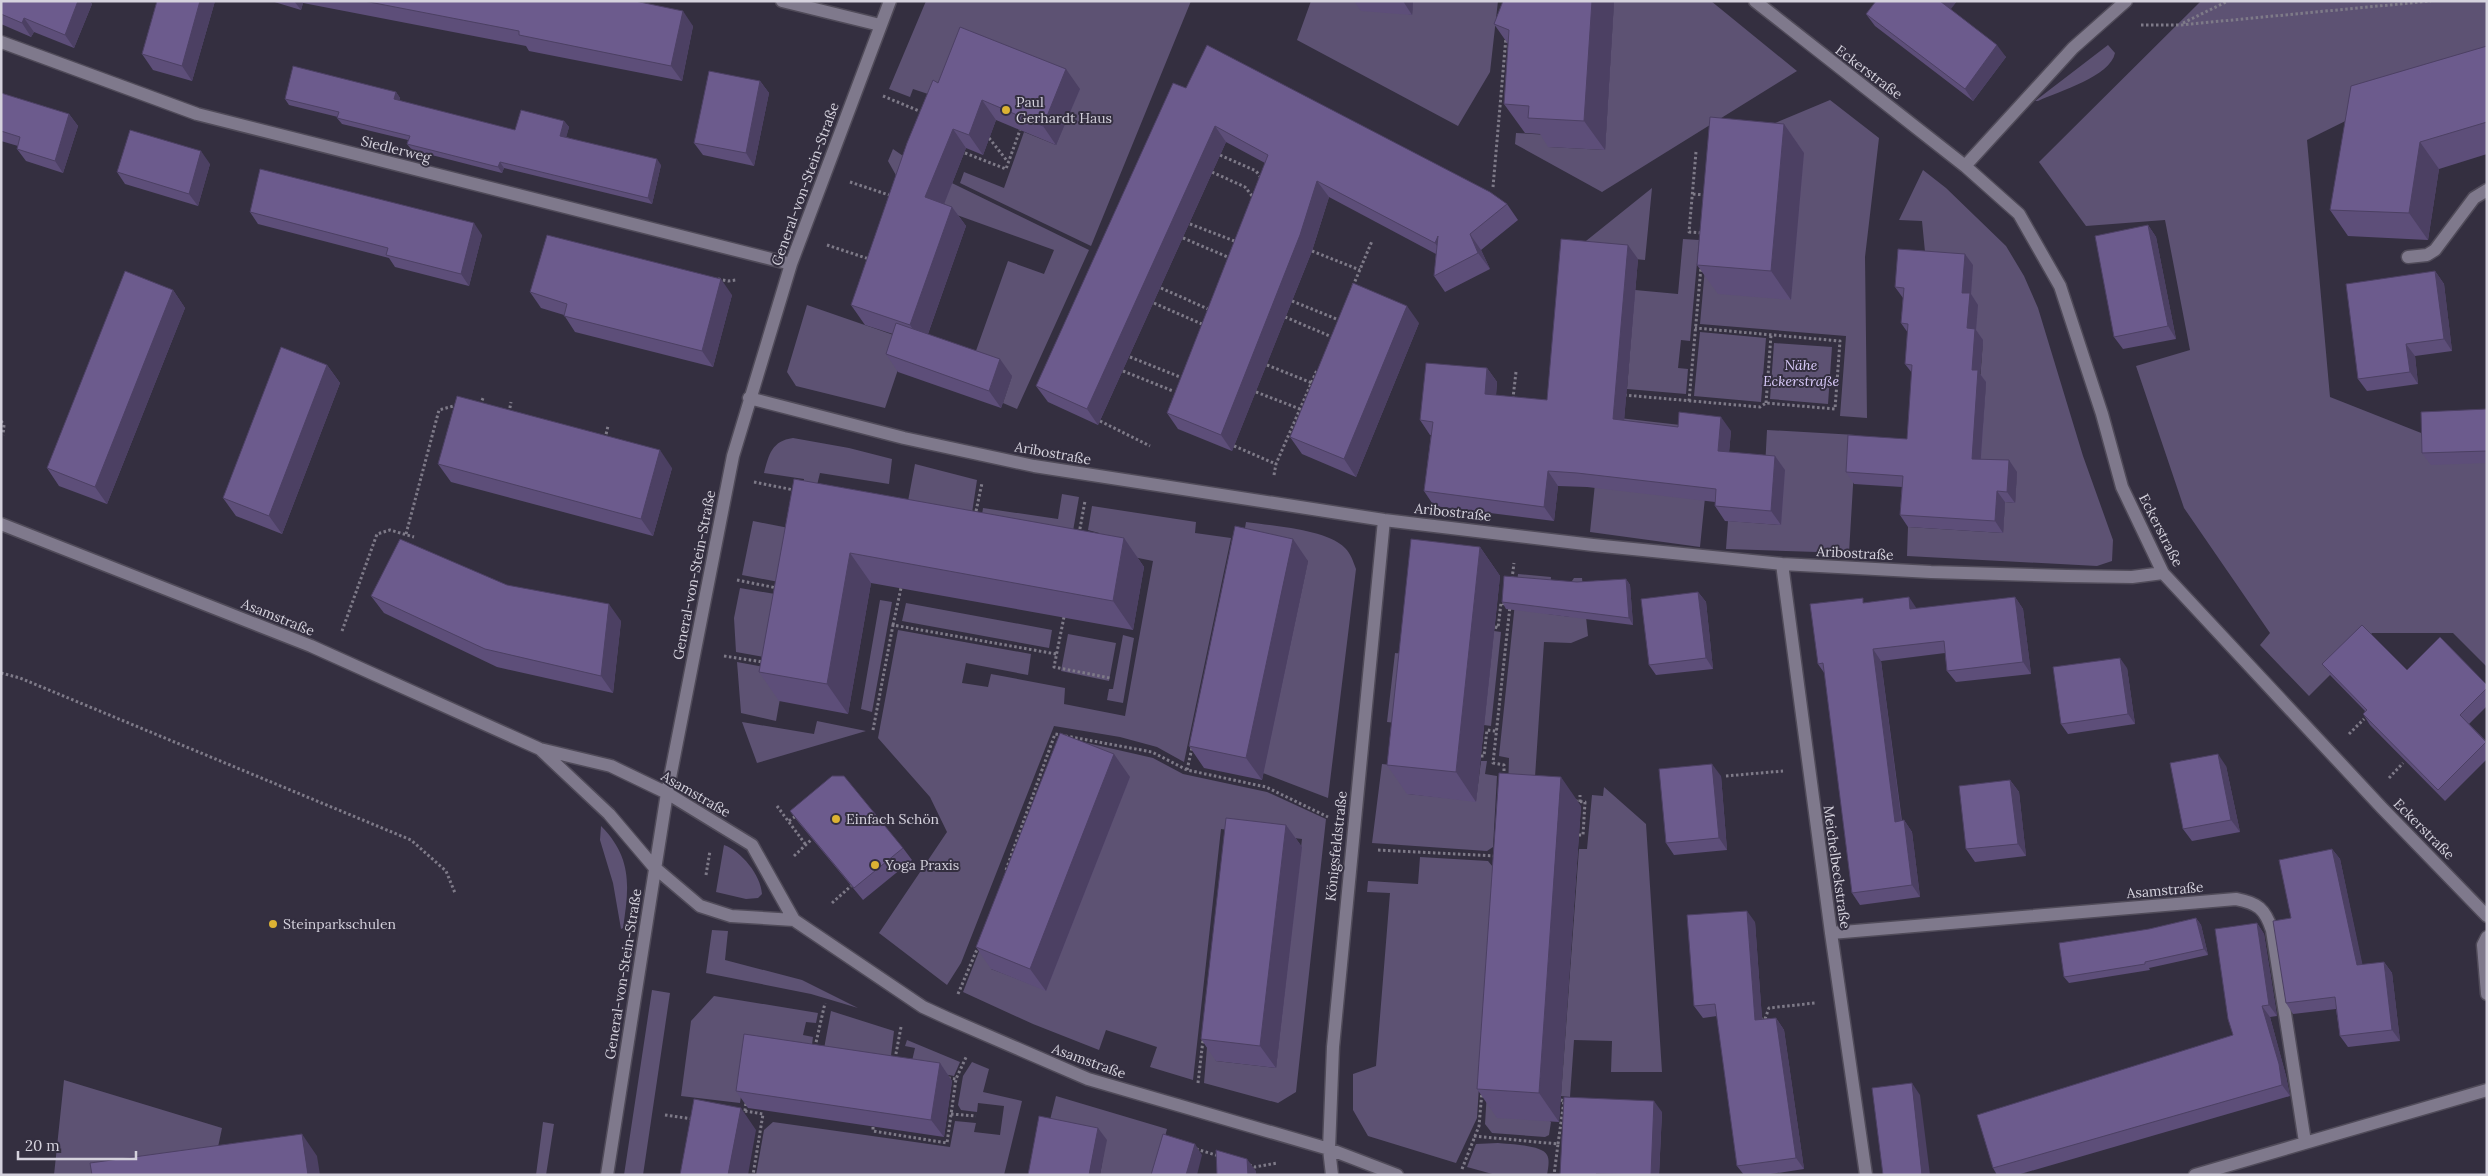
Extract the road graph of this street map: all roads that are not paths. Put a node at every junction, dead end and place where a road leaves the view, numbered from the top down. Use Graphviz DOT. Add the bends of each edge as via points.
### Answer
graph roads {
  1 [pos="782,1"];
  2 [pos="890,1"];
  3 [pos="1755,1"];
  4 [pos="2126,1"];
  5 [pos="880,25"];
  6 [pos="1,42"];
  7 [pos="1965,166"];
  8 [pos="2487,190"];
  9 [pos="2408,257"];
  10 [pos="791,264"];
  11 [pos="750,398"];
  12 [pos="1384,520"];
  13 [pos="1,524"];
  14 [pos="1782,564"];
  15 [pos="2164,573"];
  16 [pos="540,749"];
  17 [pos="667,793"];
  18 [pos="654,867"];
  19 [pos="2487,916"];
  20 [pos="794,920"];
  21 [pos="1831,934"];
  22 [pos="2487,937"];
  23 [pos="2487,994"];
  24 [pos="2487,1090"];
  25 [pos="2305,1142"];
  26 [pos="1328,1150"];
  27 [pos="606,1175"];
  28 [pos="1332,1175"];
  29 [pos="1397,1175"];
  30 [pos="1866,1175"];
  31 [pos="2196,1175"];
  1 -- 5 [label="street"];
  2 -- 5 [label="street, General-von-Stein-Straße"];
  3 -- 7 [label="street, Eckerstraße"];
  4 -- 7 [label="street" via="2072,48"];
  5 -- 10 [label="street, General-von-Stein-Straße"];
  6 -- 10 [label="street, Siedlerweg" via="198,114"];
  7 -- 15 [label="street, Eckerstraße" via="2019,214 2060,286 2122,487"];
  8 -- 9 [label="street" via="2474,198 2435,250 2427,255"];
  10 -- 11 [label="street, General-von-Stein-Straße"];
  11 -- 12 [label="street, Aribostraße" via="904,438 1034,466"];
  11 -- 17 [label="street, General-von-Stein-Straße" via="733,456"];
  12 -- 14 [label="street, Aribostraße"];
  12 -- 26 [label="street, Königsfeldstraße" via="1338,988"];
  13 -- 16 [label="street, Asamstraße" via="311,646"];
  14 -- 15 [label="street, Aribostraße" via="2067,576 2132,577"];
  14 -- 21 [label="street, Meichelbeckstraße"];
  15 -- 19 [label="street, Eckerstraße"];
  16 -- 17 [label="street, Asamstraße" via="611,766"];
  16 -- 18 [label="street, Asamstraße" via="609,814"];
  17 -- 18 [label="street, General-von-Stein-Straße"];
  17 -- 20 [label="street, Asamstraße" via="752,845"];
  18 -- 20 [label="street, Asamstraße" via="700,906 731,916"];
  18 -- 27 [label="street, General-von-Stein-Straße"];
  20 -- 26 [label="street, Asamstraße" via="923,1007 1062,1068 1097,1082"];
  21 -- 25 [label="street, Asamstraße" via="2236,899 2254,902 2268,919 2272,930"];
  21 -- 30 [label="street, Meichelbeckstraße"];
  22 -- 23 [label="street" via="2484,944"];
  24 -- 25 [label="street"];
  25 -- 31 [label="street"];
  26 -- 28 [label="street, Königsfeldstraße"];
  26 -- 29 [label="street, Asamstraße"];
}
